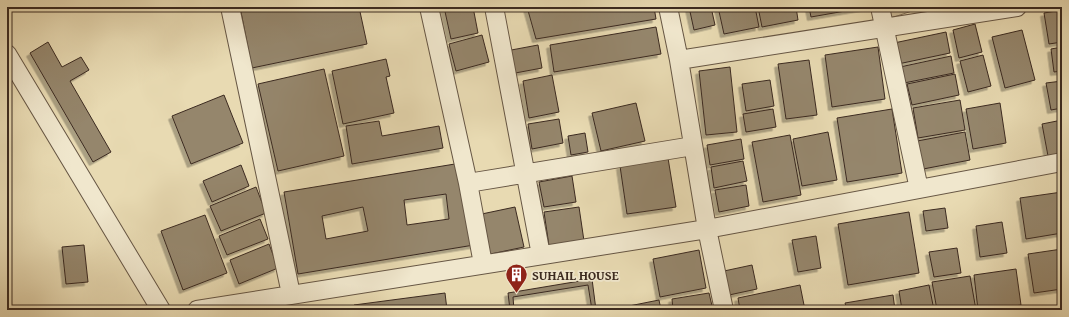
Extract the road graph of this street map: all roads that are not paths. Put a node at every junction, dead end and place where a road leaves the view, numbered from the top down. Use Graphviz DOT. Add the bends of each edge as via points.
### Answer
graph roads {
  1 [pos="230,7"];
  2 [pos="429,7"];
  3 [pos="494,7"];
  4 [pos="668,7"];
  5 [pos="880,7"];
  6 [pos="1017,7"];
  7 [pos="885,28"];
  8 [pos="7,54"];
  9 [pos="679,60"];
  10 [pos="693,146"];
  11 [pos="1062,162"];
  12 [pos="526,173"];
  13 [pos="468,183"];
  14 [pos="919,189"];
  15 [pos="706,229"];
  16 [pos="541,255"];
  17 [pos="483,264"];
  18 [pos="291,294"];
  19 [pos="161,310"];
  20 [pos="197,310"];
  21 [pos="724,310"];
  1 -- 18 [label="street"];
  2 -- 13 [label="street"];
  3 -- 12 [label="street"];
  4 -- 9 [label="street"];
  5 -- 7 [label="street"];
  6 -- 7 [label="street"];
  7 -- 9 [label="street"];
  7 -- 14 [label="street"];
  8 -- 19 [label="street"];
  9 -- 10 [label="street"];
  10 -- 12 [label="street"];
  10 -- 15 [label="street"];
  11 -- 14 [label="street"];
  12 -- 13 [label="street"];
  12 -- 16 [label="street"];
  13 -- 17 [label="street"];
  14 -- 15 [label="street"];
  15 -- 16 [label="street"];
  15 -- 21 [label="street"];
  16 -- 17 [label="street"];
  17 -- 18 [label="street"];
  18 -- 20 [label="street"];
}
